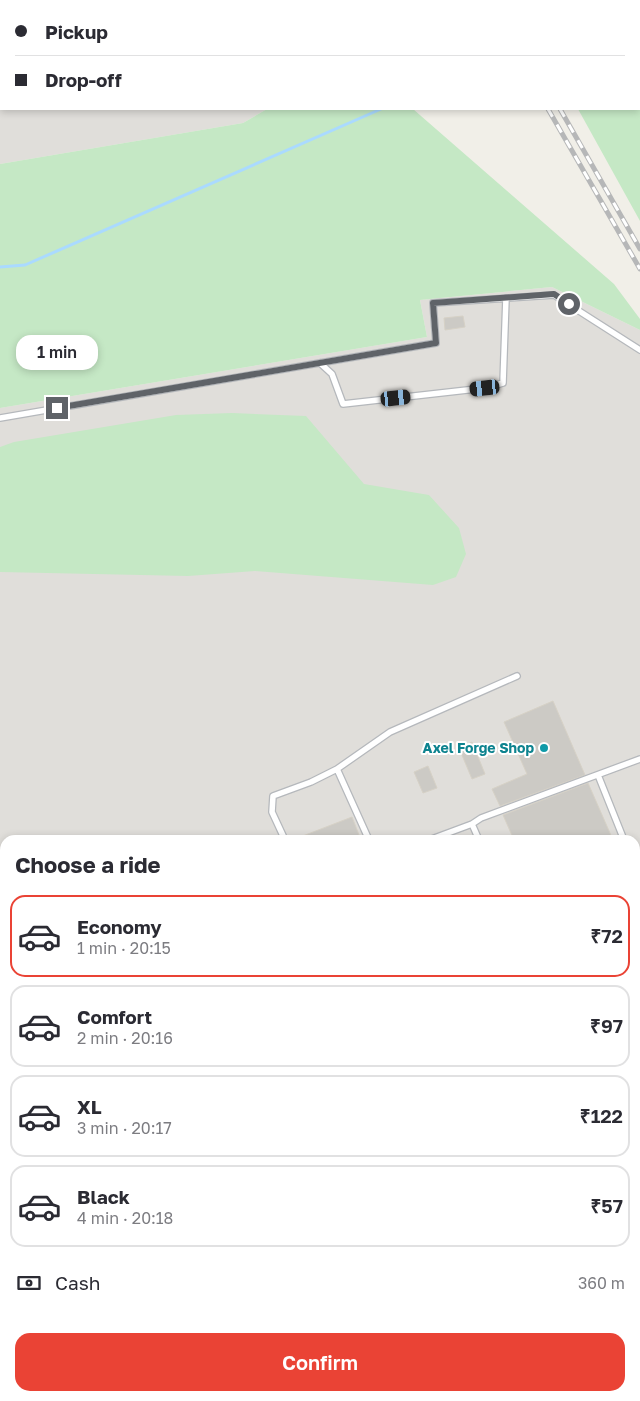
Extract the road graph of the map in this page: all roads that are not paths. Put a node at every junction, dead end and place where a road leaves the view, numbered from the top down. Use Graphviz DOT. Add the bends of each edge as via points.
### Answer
graph roads {
  1 [pos="506,298"];
  2 [pos="640,350"];
  3 [pos="320,362"];
  4 [pos="0,418"];
  5 [pos="517,676"];
  6 [pos="640,759"];
  7 [pos="337,769"];
  8 [pos="598,775"];
  9 [pos="472,824"];
  10 [pos="283,835"];
  11 [pos="367,835"];
  12 [pos="442,835"];
  13 [pos="477,835"];
  14 [pos="622,835"];
  1 -- 2 [label="lane" via="554,294"];
  1 -- 3 [label="lane" via="433,303 436,343"];
  1 -- 3 [label="lane" via="503,383 485,388 343,404 332,374"];
  3 -- 4 [label="lane"];
  5 -- 7 [label="lane" via="390,732"];
  6 -- 8 [label="lane"];
  7 -- 10 [label="lane" via="273,796 272,812"];
  7 -- 11 [label="lane"];
  8 -- 9 [label="lane"];
  8 -- 14 [label="lane"];
  9 -- 12 [label="lane"];
  9 -- 13 [label="lane"];
}
